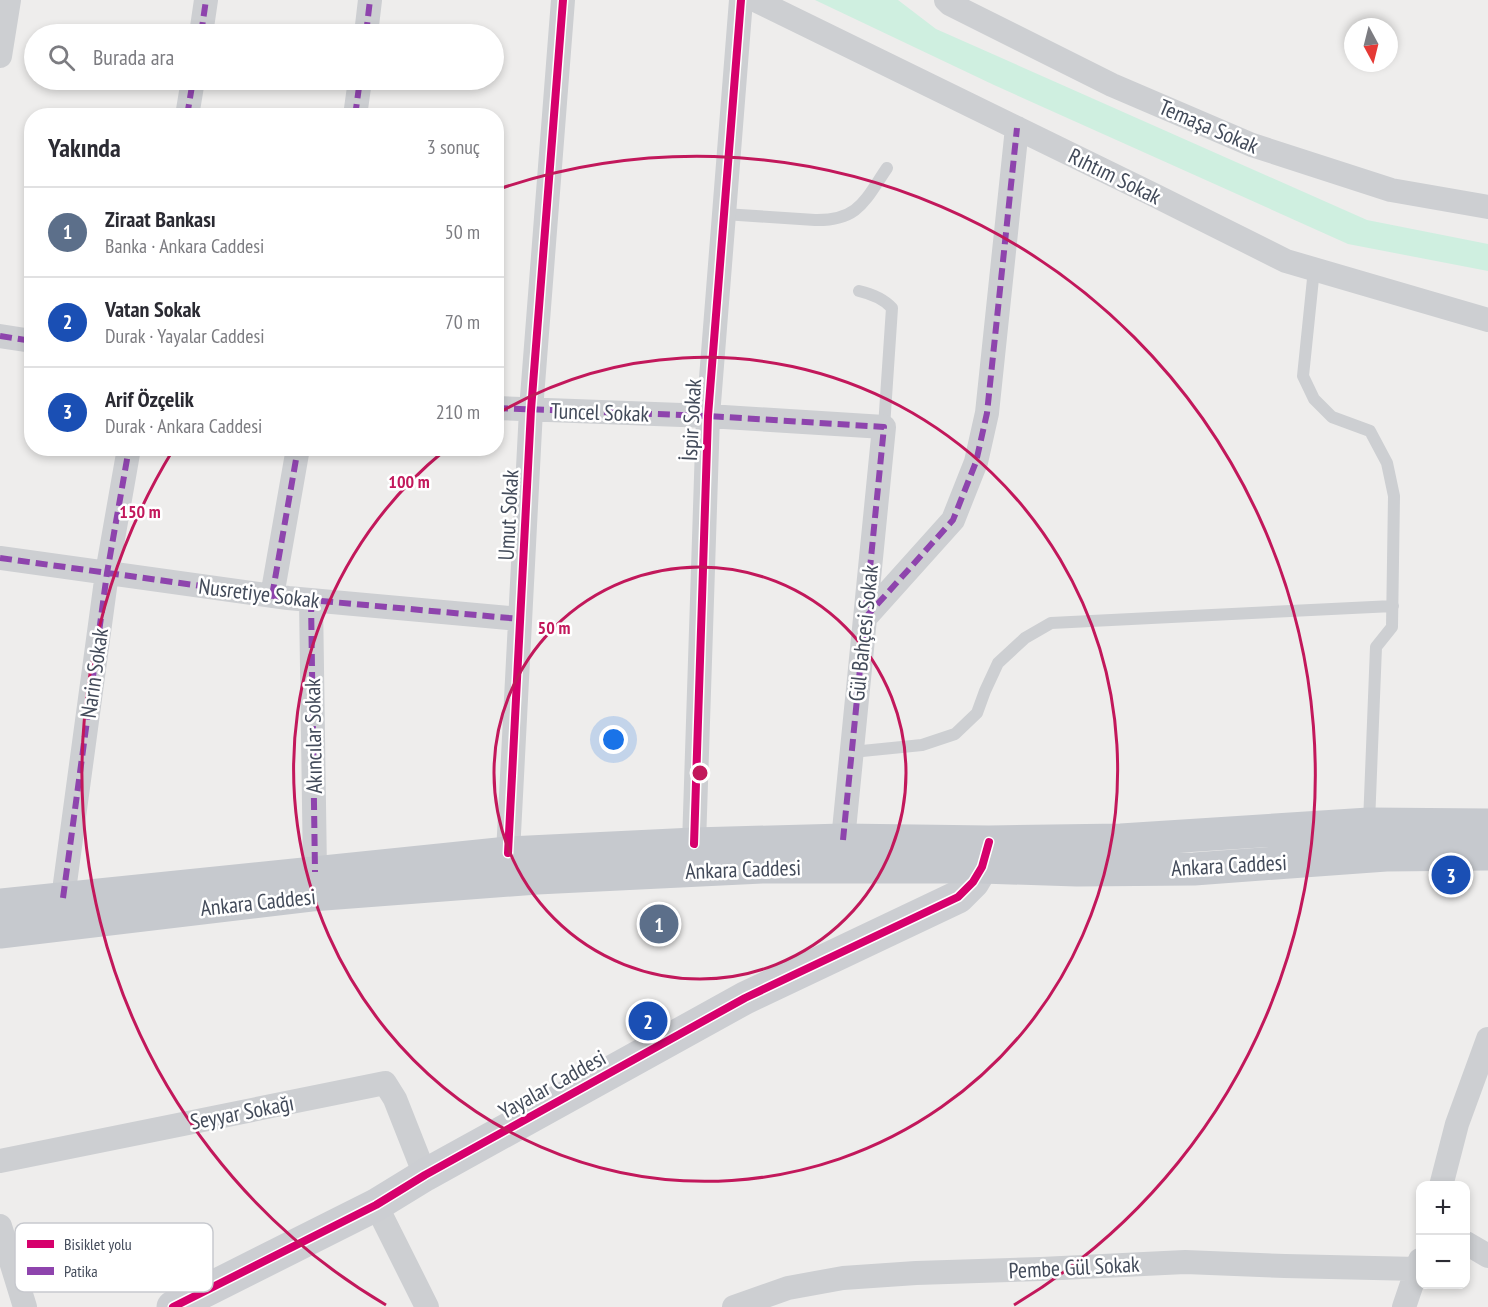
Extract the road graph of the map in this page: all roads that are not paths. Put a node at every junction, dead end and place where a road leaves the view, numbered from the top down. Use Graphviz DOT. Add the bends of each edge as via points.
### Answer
graph roads {
  1 [pos="9,0"];
  2 [pos="206,0"];
  3 [pos="370,0"];
  4 [pos="563,0"];
  5 [pos="741,0"];
  6 [pos="755,0"];
  7 [pos="946,0"];
  8 [pos="202,24"];
  9 [pos="367,24"];
  10 [pos="0,57"];
  11 [pos="191,90"];
  12 [pos="359,90"];
  13 [pos="188,108"];
  14 [pos="356,108"];
  15 [pos="1017,128"];
  16 [pos="887,168"];
  17 [pos="1488,207"];
  18 [pos="724,214"];
  19 [pos="1314,269"];
  20 [pos="859,291"];
  21 [pos="1488,320"];
  22 [pos="0,336"];
  23 [pos="24,340"];
  24 [pos="504,408"];
  25 [pos="531,410"];
  26 [pos="708,416"];
  27 [pos="884,427"];
  28 [pos="128,456"];
  29 [pos="297,456"];
  30 [pos="0,558"];
  31 [pos="107,573"];
  32 [pos="272,596"];
  33 [pos="311,600"];
  34 [pos="1393,606"];
  35 [pos="865,618"];
  36 [pos="520,620"];
  37 [pos="852,752"];
  38 [pos="1369,824"];
  39 [pos="1488,825"];
  40 [pos="843,840"];
  41 [pos="694,844"];
  42 [pos="508,853"];
  43 [pos="986,854"];
  44 [pos="1488,854"];
  45 [pos="315,872"];
  46 [pos="63,898"];
  47 [pos="0,904"];
  48 [pos="0,932"];
  49 [pos="1488,1039"];
  50 [pos="0,1161"];
  51 [pos="425,1175"];
  52 [pos="1441,1181"];
  53 [pos="376,1205"];
  54 [pos="0,1226"];
  55 [pos="1470,1245"];
  56 [pos="1488,1256"];
  57 [pos="1416,1264"];
  58 [pos="1416,1273"];
  59 [pos="15,1275"];
  60 [pos="20,1292"];
  61 [pos="212,1295"];
  62 [pos="25,1307"];
  63 [pos="173,1307"];
  64 [pos="427,1307"];
  65 [pos="734,1307"];
  66 [pos="1404,1307"];
  1 -- 10 [label="street"];
  2 -- 8 [label="street"];
  3 -- 9 [label="street"];
  4 -- 25 [label="street, Umut Sokak"];
  5 -- 18 [label="street, İspir Sokak"];
  6 -- 15 [label="street, Rıhtım Sokak"];
  7 -- 17 [label="street, Temaşa Sokak" via="1112,85 1252,145 1391,190"];
  11 -- 13 [label="street"];
  12 -- 14 [label="street"];
  15 -- 19 [label="street, Rıhtım Sokak" via="1286,261"];
  15 -- 35 [label="street" via="987,413 976,462 953,520"];
  16 -- 18 [label="lane" via="860,207 840,218"];
  18 -- 26 [label="street, İspir Sokak"];
  19 -- 21 [label="street, Rıhtım Sokak"];
  19 -- 34 [label="lane" via="1303,376 1314,399 1332,417 1370,431 1387,463 1394,496"];
  20 -- 27 [label="lane" via="886,301 892,308"];
  22 -- 23 [label="street"];
  24 -- 25 [label="street, Tuncel Sokak"];
  25 -- 26 [label="street, Tuncel Sokak"];
  25 -- 36 [label="street, Umut Sokak"];
  26 -- 27 [label="street, Tuncel Sokak"];
  26 -- 41 [label="street, İspir Sokak"];
  27 -- 35 [label="street, Gül Bahçesi Sokak"];
  28 -- 31 [label="street, Narin Sokak"];
  29 -- 32 [label="street"];
  30 -- 31 [label="street, Nusretiye Sokak"];
  31 -- 32 [label="street, Nusretiye Sokak"];
  31 -- 46 [label="street, Narin Sokak"];
  32 -- 33 [label="street, Nusretiye Sokak"];
  33 -- 36 [label="street, Nusretiye Sokak"];
  33 -- 45 [label="street, Akıncılar Sokak"];
  34 -- 37 [label="lane" via="1051,623 1025,638 998,663 977,713 956,734 922,745"];
  34 -- 38 [label="lane" via="1392,627 1376,647"];
  35 -- 37 [label="street, Gül Bahçesi Sokak"];
  36 -- 42 [label="street, Umut Sokak"];
  37 -- 40 [label="street, Gül Bahçesi Sokak"];
  38 -- 39 [label="main road, Ankara Caddesi"];
  38 -- 43 [label="main road, Ankara Caddesi" via="1121,840"];
  40 -- 41 [label="main road, Ankara Caddesi"];
  40 -- 43 [label="main road, Ankara Caddesi"];
  41 -- 42 [label="main road, Ankara Caddesi"];
  42 -- 45 [label="main road, Ankara Caddesi"];
  43 -- 44 [label="main road, Ankara Caddesi" via="1077,870"];
  43 -- 48 [label="main road, Ankara Caddesi" via="537,878 311,895"];
  43 -- 51 [label="street, Yayalar Caddesi" via="973,882 958,897 745,998"];
  45 -- 46 [label="main road, Ankara Caddesi"];
  46 -- 47 [label="main road, Ankara Caddesi"];
  49 -- 52 [label="street"];
  50 -- 51 [label="street, Seyyar Sokağı" via="386,1083"];
  51 -- 53 [label="street, Yayalar Caddesi"];
  53 -- 61 [label="street, Yayalar Caddesi"];
  53 -- 64 [label="street"];
  54 -- 59 [label="street"];
  55 -- 56 [label="street"];
  57 -- 65 [label="street, Pembe Gül Sokak" via="1285,1266 1185,1262 916,1273 843,1278 788,1288"];
  58 -- 66 [label="street"];
  60 -- 62 [label="street"];
  61 -- 63 [label="street, Yayalar Caddesi"];
}
